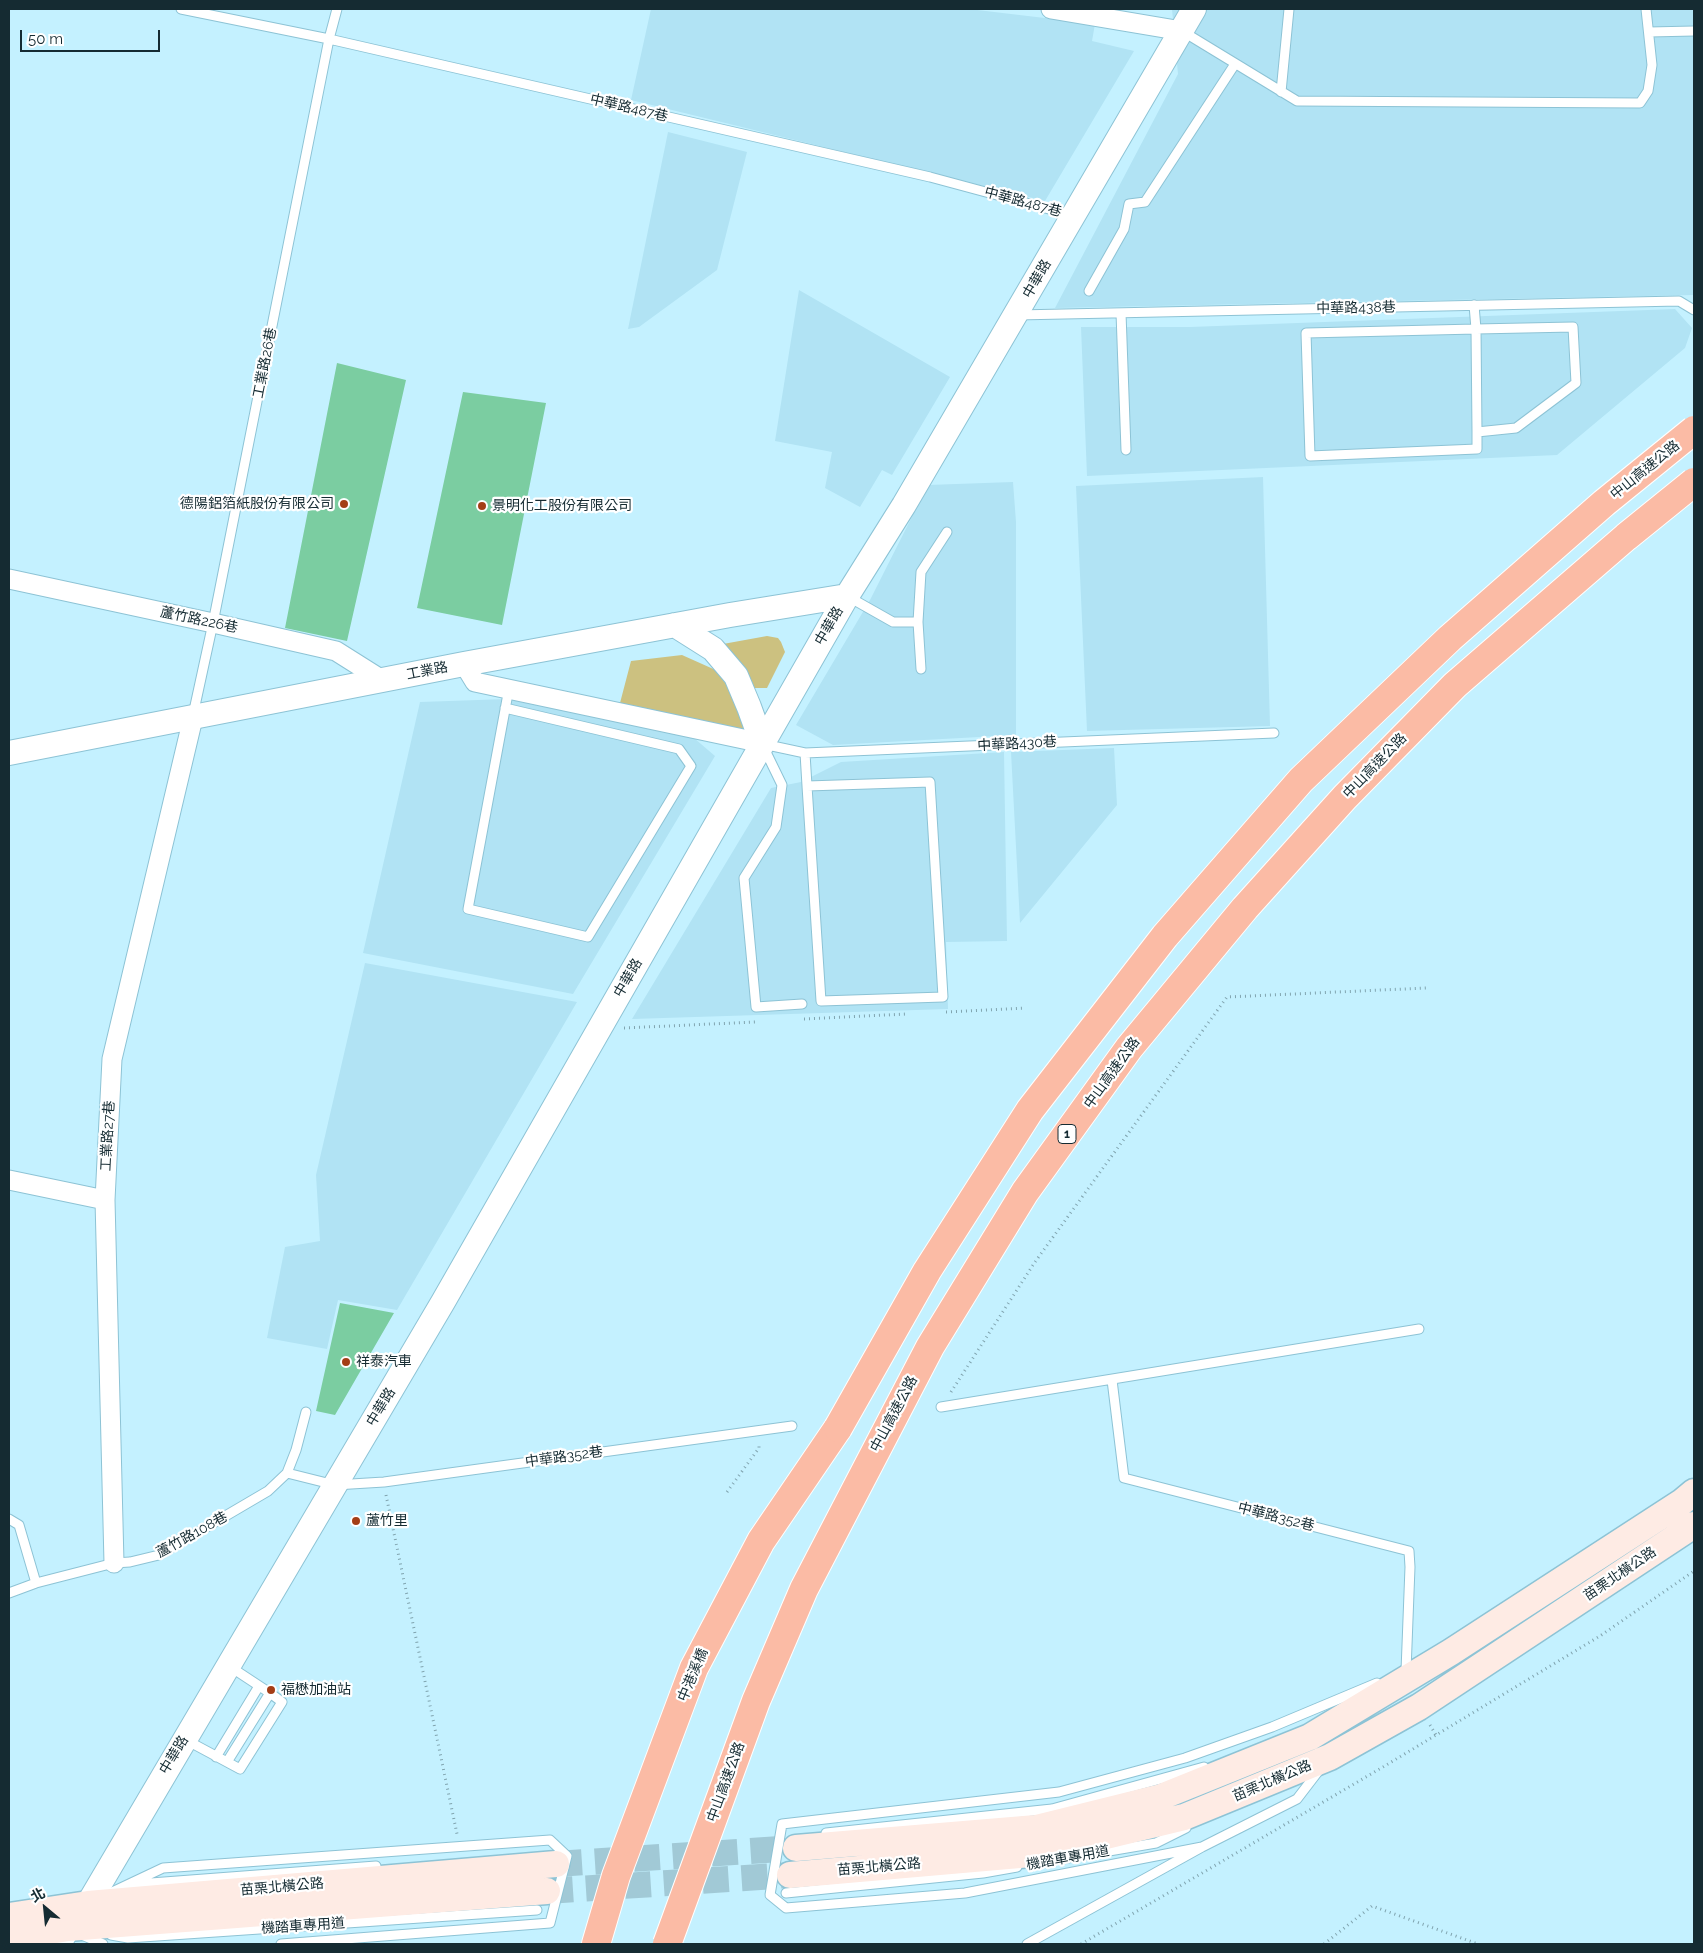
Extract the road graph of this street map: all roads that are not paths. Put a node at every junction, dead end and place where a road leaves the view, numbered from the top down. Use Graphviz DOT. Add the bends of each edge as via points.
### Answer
graph roads {
  1 [pos="181,9"];
  2 [pos="337,9"];
  3 [pos="1051,9"];
  4 [pos="1194,9"];
  5 [pos="1289,9"];
  6 [pos="1646,9"];
  7 [pos="1088,12"];
  8 [pos="1182,31"];
  9 [pos="1694,31"];
  10 [pos="1649,32"];
  11 [pos="329,39"];
  12 [pos="1236,64"];
  13 [pos="1281,92"];
  14 [pos="1074,216"];
  15 [pos="1089,291"];
  16 [pos="1474,305"];
  17 [pos="1694,310"];
  18 [pos="1122,313"];
  19 [pos="1016,315"];
  20 [pos="1476,329"];
  21 [pos="1694,430"];
  22 [pos="1477,432"];
  23 [pos="1126,450"];
  24 [pos="1694,482"];
  25 [pos="947,532"];
  26 [pos="9,579"];
  27 [pos="847,596"];
  28 [pos="918,622"];
  29 [pos="213,623"];
  30 [pos="675,625"];
  31 [pos="464,664"];
  32 [pos="921,669"];
  33 [pos="382,680"];
  34 [pos="509,689"];
  35 [pos="505,708"];
  36 [pos="192,718"];
  37 [pos="1274,733"];
  38 [pos="762,743"];
  39 [pos="9,753"];
  40 [pos="805,753"];
  41 [pos="807,786"];
  42 [pos="802,1004"];
  43 [pos="9,1180"];
  44 [pos="105,1200"];
  45 [pos="1419,1329"];
  46 [pos="1112,1380"];
  47 [pos="941,1407"];
  48 [pos="306,1412"];
  49 [pos="792,1426"];
  50 [pos="838,1428"];
  51 [pos="287,1473"];
  52 [pos="335,1485"];
  53 [pos="1694,1492"];
  54 [pos="9,1519"];
  55 [pos="1694,1525"];
  56 [pos="114,1563"];
  57 [pos="36,1583"];
  58 [pos="9,1593"];
  59 [pos="1451,1652"];
  60 [pos="228,1665"];
  61 [pos="1406,1671"];
  62 [pos="1468,1675"];
  63 [pos="259,1686"];
  64 [pos="270,1694"];
  65 [pos="1310,1737"];
  66 [pos="184,1739"];
  67 [pos="1330,1756"];
  68 [pos="216,1757"];
  69 [pos="1224,1761"];
  70 [pos="227,1762"];
  71 [pos="1214,1764"];
  72 [pos="820,1833"];
  73 [pos="1202,1847"];
  74 [pos="796,1848"];
  75 [pos="1050,1861"];
  76 [pos="556,1864"];
  77 [pos="1031,1865"];
  78 [pos="386,1866"];
  79 [pos="788,1884"];
  80 [pos="542,1900"];
  81 [pos="88,1904"];
  82 [pos="9,1916"];
  83 [pos="64,1936"];
  84 [pos="9,1938"];
  85 [pos="103,1944"];
  86 [pos="282,1944"];
  87 [pos="596,1944"];
  88 [pos="667,1944"];
  89 [pos="1027,1944"];
  1 -- 11 [label="lane, 中華路487巷"];
  2 -- 11 [label="lane, 工業路26巷"];
  3 -- 7 [label="street"];
  4 -- 8 [label="street, 中華路"];
  5 -- 13 [label="lane"];
  6 -- 10 [label="lane"];
  7 -- 8 [label="street"];
  8 -- 12 [label="lane"];
  8 -- 14 [label="street, 中華路"];
  9 -- 10 [label="lane"];
  10 -- 13 [label="lane" via="1652,65 1648,92 1640,103 1297,101"];
  11 -- 14 [label="lane, 中華路487巷" via="930,177"];
  11 -- 29 [label="lane, 工業路26巷"];
  12 -- 13 [label="lane"];
  12 -- 15 [label="lane" via="1145,202 1129,204 1124,229"];
  14 -- 19 [label="street, 中華路"];
  16 -- 17 [label="lane, 中華路438巷" via="1679,301"];
  16 -- 18 [label="lane, 中華路438巷"];
  16 -- 20 [label="lane"];
  18 -- 19 [label="lane, 中華路438巷"];
  18 -- 23 [label="lane"];
  19 -- 27 [label="street, 中華路"];
  20 -- 22 [label="lane"];
  20 -- 22 [label="lane" via="1573,326 1576,383 1516,428"];
  20 -- 22 [label="lane" via="1306,333 1310,456 1477,450"];
  21 -- 50 [label="highway, 中山高速公路, bridge" via="1604,503 1457,632 1308,774 1165,936 1030,1110 927,1271"];
  24 -- 88 [label="highway, 中山高速公路 / 1, bridge" via="1455,685 1344,797 1245,908 1129,1048 1026,1192 930,1347 804,1589 756,1701"];
  25 -- 28 [label="lane" via="921,572"];
  26 -- 29 [label="street, 蘆竹路226巷"];
  27 -- 28 [label="lane" via="893,622"];
  27 -- 30 [label="street, 工業路"];
  27 -- 38 [label="street, 中華路"];
  28 -- 32 [label="lane"];
  29 -- 33 [label="street, 蘆竹路226巷" via="336,651"];
  29 -- 36 [label="lane, 工業路26巷"];
  30 -- 31 [label="street, 工業路"];
  30 -- 38 [label="street" via="713,649 736,676"];
  31 -- 33 [label="street, 工業路"];
  31 -- 34 [label="street" via="475,682"];
  33 -- 36 [label="street, 工業路"];
  34 -- 35 [label="lane"];
  34 -- 38 [label="street"];
  35 -- 35 [label="lane" via="468,909 588,937 691,766 679,749"];
  36 -- 39 [label="street, 工業路"];
  36 -- 44 [label="street, 工業路27巷" via="112,1059"];
  37 -- 40 [label="lane, 中華路430巷"];
  38 -- 40 [label="lane, 中華路430巷"];
  38 -- 42 [label="lane" via="782,786 776,827 744,878 756,1007"];
  38 -- 52 [label="street, 中華路"];
  40 -- 41 [label="lane"];
  41 -- 41 [label="lane" via="821,1001 943,997 930,782"];
  43 -- 44 [label="street"];
  44 -- 56 [label="street, 工業路27巷"];
  45 -- 46 [label="lane"];
  46 -- 47 [label="lane"];
  46 -- 61 [label="lane, 中華路352巷" via="1124,1478 1409,1551"];
  48 -- 51 [label="lane"];
  49 -- 52 [label="lane, 中華路352巷" via="384,1482"];
  50 -- 87 [label="highway, 中港溪橋" via="761,1541 694,1668 616,1876"];
  51 -- 52 [label="lane"];
  51 -- 56 [label="lane, 蘆竹路108巷" via="268,1491 159,1555"];
  52 -- 60 [label="street, 中華路"];
  53 -- 59 [label="main road, 苗栗北橫公路"];
  54 -- 57 [label="lane" via="19,1525"];
  55 -- 62 [label="main road, 苗栗北橫公路"];
  56 -- 57 [label="lane, 蘆竹路108巷"];
  57 -- 58 [label="lane, 蘆竹路108巷"];
  59 -- 61 [label="lane"];
  59 -- 62 [label="main road"];
  59 -- 65 [label="main road, 苗栗北橫公路"];
  60 -- 63 [label="lane"];
  60 -- 66 [label="street, 中華路"];
  61 -- 73 [label="lane" via="1203,1752 1059,1792 782,1824 770,1895 786,1908 965,1893"];
  62 -- 67 [label="main road, 苗栗北橫公路" via="1419,1707"];
  63 -- 64 [label="lane"];
  63 -- 68 [label="lane"];
  64 -- 70 [label="lane"];
  64 -- 70 [label="lane" via="282,1702 272,1719 240,1769"];
  65 -- 69 [label="lane"];
  65 -- 74 [label="main road, 苗栗北橫公路" via="1161,1797 1036,1828"];
  66 -- 68 [label="lane"];
  66 -- 81 [label="street, 中華路"];
  67 -- 73 [label="lane" via="1297,1799"];
  67 -- 75 [label="lane, 機踏車專用道" via="1156,1842"];
  67 -- 79 [label="main road, 苗栗北橫公路" via="1184,1817 1032,1854"];
  68 -- 70 [label="lane"];
  71 -- 72 [label="lane" via="1052,1809"];
  73 -- 89 [label="lane"];
  76 -- 81 [label="main road, 苗栗北橫公路"];
  77 -- 79 [label="lane, 機踏車專用道" via="983,1873"];
  78 -- 81 [label="lane" via="151,1883"];
  80 -- 83 [label="main road, 苗栗北橫公路"];
  81 -- 82 [label="main road, 苗栗北橫公路"];
  81 -- 83 [label="street, 中華路"];
  81 -- 86 [label="lane" via="163,1868 550,1840 567,1856 550,1923"];
  83 -- 84 [label="main road, 苗栗北橫公路"];
  83 -- 85 [label="lane"];
}
